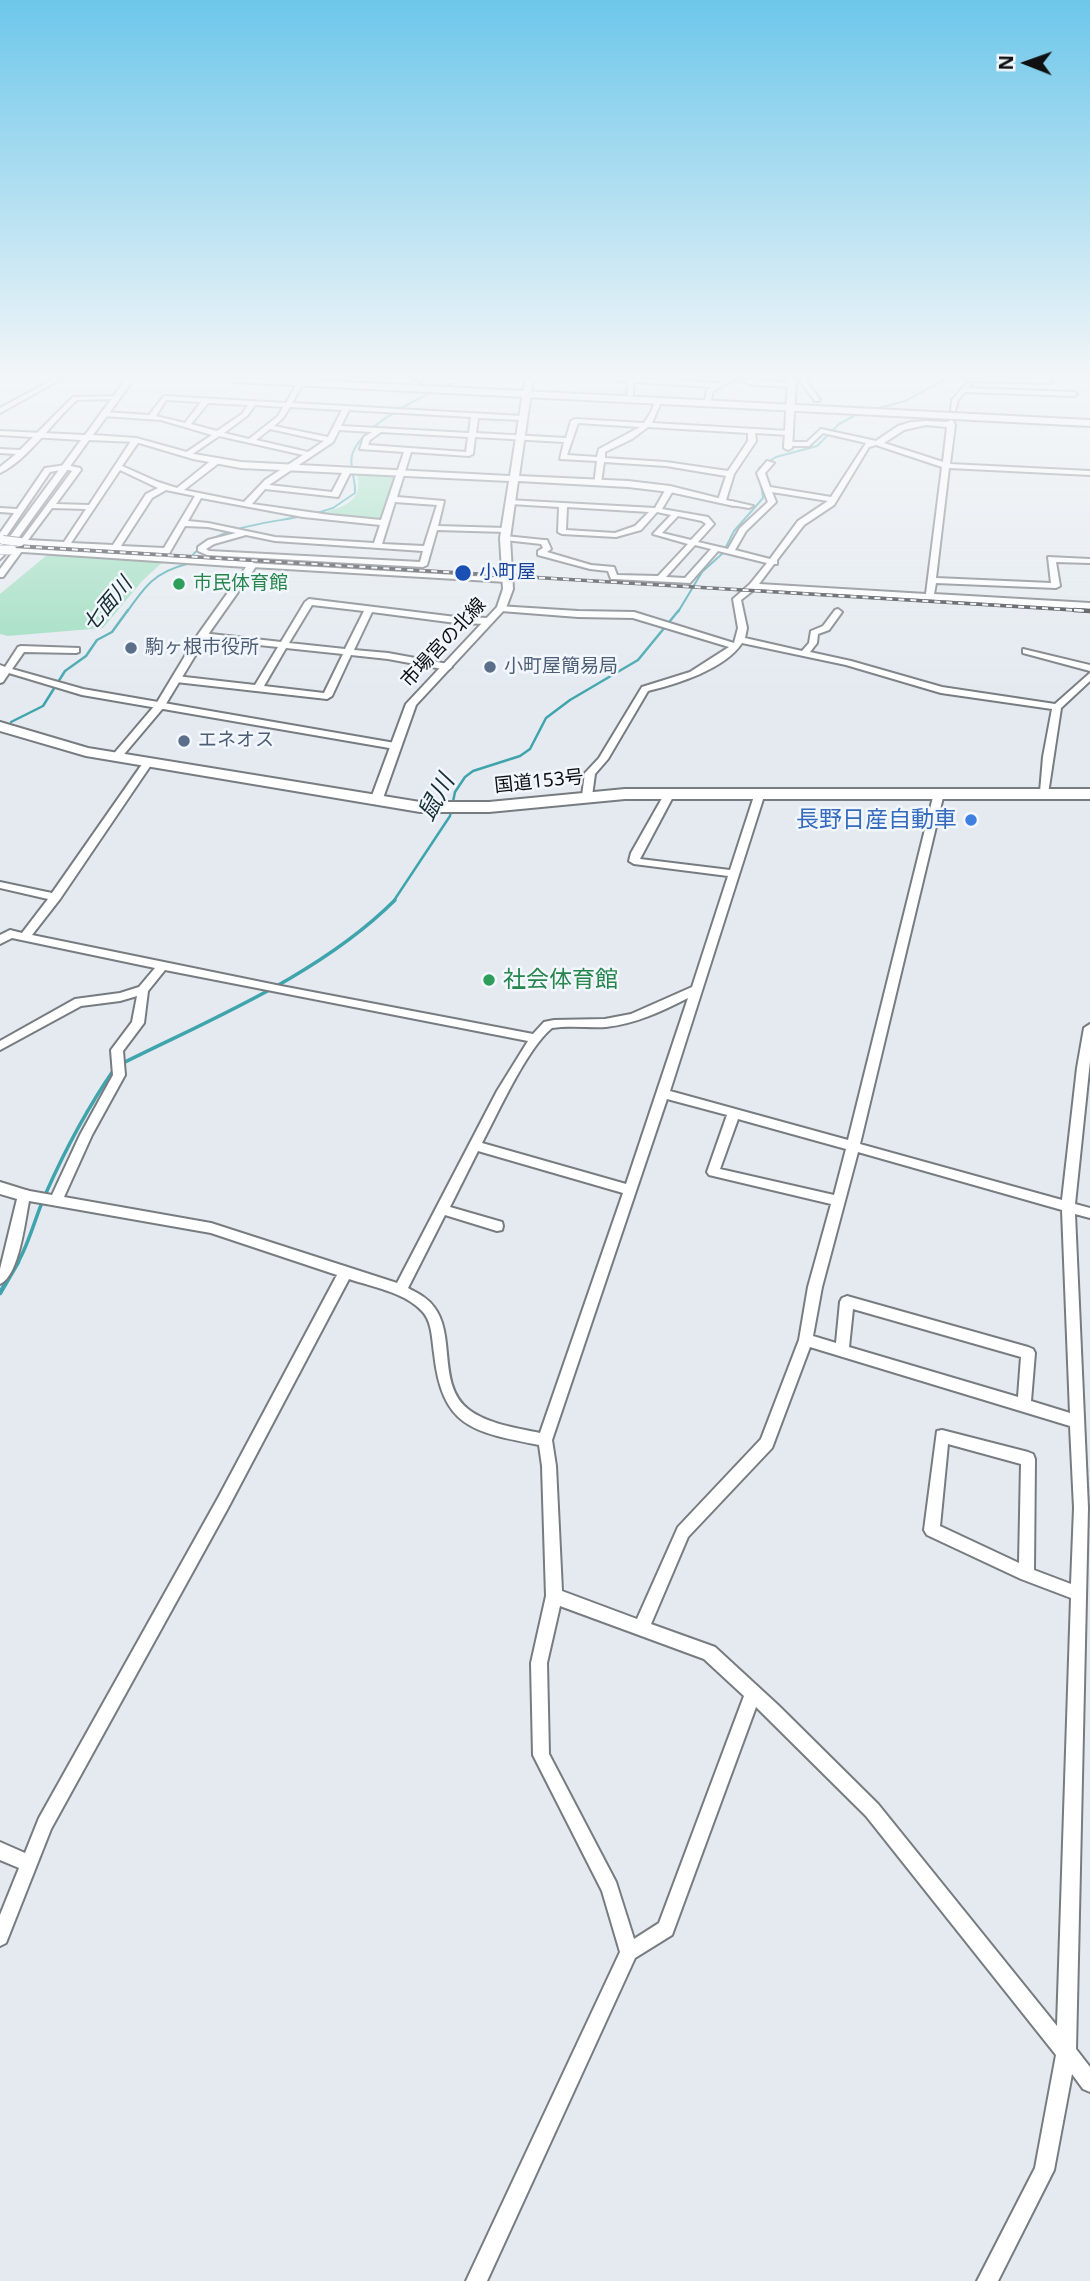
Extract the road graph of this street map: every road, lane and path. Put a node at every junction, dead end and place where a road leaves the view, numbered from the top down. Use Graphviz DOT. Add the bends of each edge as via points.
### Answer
graph roads {
  1 [pos="38,485"];
  2 [pos="52,485"];
  3 [pos="66,485"];
  4 [pos="106,485"];
  5 [pos="161,485"];
  6 [pos="185,485"];
  7 [pos="342,485"];
  8 [pos="397,485"];
  9 [pos="513,485"];
  10 [pos="627,485"];
  11 [pos="726,485"];
  12 [pos="766,485"];
  13 [pos="842,485"];
  14 [pos="944,485"];
  15 [pos="264,486"];
  16 [pos="164,487"];
  17 [pos="670,489"];
  18 [pos="767,489"];
  19 [pos="179,490"];
  20 [pos="200,494"];
  21 [pos="392,499"];
  22 [pos="722,500"];
  23 [pos="833,500"];
  24 [pos="511,502"];
  25 [pos="734,503"];
  26 [pos="247,504"];
  27 [pos="563,505"];
  28 [pos="50,506"];
  29 [pos="749,506"];
  30 [pos="91,507"];
  31 [pos="0,510"];
  32 [pos="656,510"];
  33 [pos="21,511"];
  34 [pos="676,514"];
  35 [pos="358,521"];
  36 [pos="183,523"];
  37 [pos="385,523"];
  38 [pos="435,528"];
  39 [pos="233,530"];
  40 [pos="244,532"];
  41 [pos="562,532"];
  42 [pos="506,534"];
  43 [pos="1,542"];
  44 [pos="544,542"];
  45 [pos="692,542"];
  46 [pos="339,543"];
  47 [pos="350,544"];
  48 [pos="66,545"];
  49 [pos="18,546"];
  50 [pos="377,546"];
  51 [pos="116,547"];
  52 [pos="429,549"];
  53 [pos="718,549"];
  54 [pos="730,552"];
  55 [pos="164,555"];
  56 [pos="0,556"];
  57 [pos="331,561"];
  58 [pos="1090,561"];
  59 [pos="774,562"];
  60 [pos="252,565"];
  61 [pos="0,575"];
  62 [pos="660,579"];
  63 [pos="507,580"];
  64 [pos="932,580"];
  65 [pos="753,586"];
  66 [pos="930,596"];
  67 [pos="1090,606"];
  68 [pos="501,608"];
  69 [pos="369,610"];
  70 [pos="838,612"];
  71 [pos="489,621"];
  72 [pos="202,636"];
  73 [pos="738,643"];
  74 [pos="283,645"];
  75 [pos="76,650"];
  76 [pos="1026,650"];
  77 [pos="348,652"];
  78 [pos="804,654"];
  79 [pos="448,667"];
  80 [pos="3,668"];
  81 [pos="1090,668"];
  82 [pos="1090,676"];
  83 [pos="176,678"];
  84 [pos="0,680"];
  85 [pos="258,688"];
  86 [pos="160,705"];
  87 [pos="1057,707"];
  88 [pos="2,730"];
  89 [pos="395,746"];
  90 [pos="116,757"];
  91 [pos="148,762"];
  92 [pos="1045,792"];
  93 [pos="670,793"];
  94 [pos="760,793"];
  95 [pos="939,793"];
  96 [pos="1090,794"];
  97 [pos="587,796"];
  98 [pos="376,801"];
  99 [pos="441,808"];
  100 [pos="734,874"];
  101 [pos="0,885"];
  102 [pos="56,897"];
  103 [pos="25,937"];
  104 [pos="0,940"];
  105 [pos="162,966"];
  106 [pos="697,989"];
  107 [pos="144,990"];
  108 [pos="1090,1028"];
  109 [pos="534,1038"];
  110 [pos="0,1046"];
  111 [pos="663,1093"];
  112 [pos="734,1113"];
  113 [pos="475,1144"];
  114 [pos="853,1147"];
  115 [pos="0,1188"];
  116 [pos="628,1190"];
  117 [pos="30,1196"];
  118 [pos="52,1201"];
  119 [pos="838,1201"];
  120 [pos="1068,1207"];
  121 [pos="441,1209"];
  122 [pos="1090,1213"];
  123 [pos="497,1226"];
  124 [pos="345,1273"];
  125 [pos="0,1279"];
  126 [pos="400,1290"];
  127 [pos="806,1340"];
  128 [pos="842,1349"];
  129 [pos="1024,1405"];
  130 [pos="1076,1421"];
  131 [pos="545,1440"];
  132 [pos="1086,1510"];
  133 [pos="1026,1574"];
  134 [pos="1079,1594"];
  135 [pos="554,1596"];
  136 [pos="641,1628"];
  137 [pos="753,1693"];
  138 [pos="0,1851"];
  139 [pos="29,1863"];
  140 [pos="0,1937"];
  141 [pos="629,1952"];
  142 [pos="1066,2054"];
  143 [pos="1090,2082"];
  144 [pos="476,2281"];
  145 [pos="987,2281"];
  1 -- 33 [label="street"];
  2 -- 56 [label="street"];
  3 -- 28 [label="street"];
  4 -- 30 [label="street"];
  5 -- 16 [label="street"];
  6 -- 19 [label="street"];
  7 -- 15 [label="street" via="335,495"];
  8 -- 21 [label="street"];
  9 -- 24 [label="street, 市場宮の北線"];
  10 -- 17 [label="street"];
  11 -- 22 [label="street"];
  12 -- 18 [label="street"];
  13 -- 23 [label="street"];
  14 -- 64 [label="street"];
  15 -- 26 [label="street"];
  16 -- 19 [label="street"];
  16 -- 51 [label="street" via="149,496"];
  17 -- 22 [label="street"];
  17 -- 32 [label="street"];
  18 -- 23 [label="street"];
  18 -- 54 [label="street" via="772,502 743,530"];
  19 -- 20 [label="street"];
  20 -- 26 [label="street"];
  20 -- 36 [label="street"];
  21 -- 37 [label="street"];
  21 -- 38 [label="street" via="441,503"];
  22 -- 25 [label="street"];
  23 -- 59 [label="street" via="801,523"];
  24 -- 27 [label="street"];
  24 -- 42 [label="street, 市場宮の北線"];
  25 -- 29 [label="street"];
  26 -- 35 [label="street"];
  27 -- 32 [label="street"];
  27 -- 41 [label="street"];
  28 -- 30 [label="street"];
  28 -- 49 [label="street"];
  30 -- 48 [label="street"];
  31 -- 33 [label="street"];
  32 -- 34 [label="street"];
  32 -- 41 [label="street" via="638,528 615,535"];
  33 -- 43 [label="street"];
  34 -- 45 [label="street" via="709,521 709,527"];
  34 -- 45 [label="street" via="657,534"];
  35 -- 37 [label="street"];
  35 -- 47 [label="street"];
  36 -- 39 [label="street"];
  36 -- 55 [label="street"];
  37 -- 50 [label="street"];
  38 -- 42 [label="street"];
  38 -- 52 [label="street"];
  39 -- 40 [label="street"];
  40 -- 46 [label="street" via="275,540"];
  40 -- 57 [label="street" via="201,549"];
  41 -- 44 [label="street"];
  42 -- 44 [label="street"];
  42 -- 63 [label="street, 市場宮の北線"];
  43 -- 49 [label="street, bridge"];
  44 -- 62 [label="street" via="547,549 541,553 611,569 614,577"];
  45 -- 53 [label="street"];
  45 -- 62 [label="street"];
  46 -- 47 [label="street"];
  46 -- 57 [label="street"];
  47 -- 50 [label="street"];
  48 -- 49 [label="street"];
  48 -- 51 [label="street"];
  49 -- 55 [label="street"];
  49 -- 61 [label="street"];
  50 -- 52 [label="street"];
  51 -- 55 [label="street"];
  52 -- 57 [label="street" via="423,565"];
  53 -- 54 [label="street"];
  53 -- 62 [label="street" via="687,581"];
  54 -- 59 [label="street"];
  55 -- 60 [label="street"];
  58 -- 64 [label="street" via="1051,559 1056,586"];
  59 -- 65 [label="street"];
  60 -- 63 [label="street"];
  60 -- 72 [label="street"];
  63 -- 68 [label="street, 市場宮の北線"];
  64 -- 66 [label="street"];
  65 -- 66 [label="street"];
  65 -- 73 [label="street" via="737,599 744,619"];
  66 -- 67 [label="street"];
  68 -- 71 [label="street, 市場宮の北線"];
  68 -- 73 [label="street" via="634,615"];
  69 -- 71 [label="street"];
  69 -- 74 [label="street" via="309,602"];
  69 -- 77 [label="street"];
  70 -- 78 [label="street" via="826,628 814,633"];
  71 -- 79 [label="street, 市場宮の北線"];
  72 -- 74 [label="street"];
  72 -- 83 [label="street"];
  73 -- 78 [label="street"];
  73 -- 97 [label="street" via="699,674 645,689 590,773"];
  74 -- 77 [label="street"];
  74 -- 85 [label="street"];
  75 -- 80 [label="street" via="21,649"];
  76 -- 81 [label="street"];
  77 -- 79 [label="street"];
  77 -- 85 [label="street" via="327,696"];
  78 -- 87 [label="street" via="942,690"];
  79 -- 89 [label="street, 市場宮の北線" via="411,704"];
  80 -- 84 [label="street"];
  80 -- 86 [label="street" via="55,685"];
  82 -- 87 [label="street"];
  83 -- 85 [label="street"];
  83 -- 86 [label="street"];
  86 -- 89 [label="street"];
  86 -- 90 [label="street"];
  87 -- 92 [label="street"];
  88 -- 90 [label="highway, 国道153号"];
  89 -- 98 [label="street, 市場宮の北線"];
  90 -- 91 [label="highway, 国道153号"];
  91 -- 98 [label="highway, 国道153号"];
  91 -- 102 [label="street"];
  92 -- 95 [label="highway, 国道153号"];
  92 -- 96 [label="highway, 国道153号"];
  93 -- 94 [label="highway, 国道153号"];
  93 -- 97 [label="highway, 国道153号"];
  93 -- 100 [label="street" via="634,861"];
  94 -- 95 [label="highway, 国道153号"];
  94 -- 100 [label="street"];
  95 -- 114 [label="street"];
  97 -- 99 [label="highway, 国道153号"];
  98 -- 99 [label="highway, 国道153号"];
  100 -- 106 [label="street"];
  101 -- 102 [label="street"];
  102 -- 103 [label="street"];
  103 -- 104 [label="street" via="10,934"];
  103 -- 105 [label="street"];
  105 -- 107 [label="street"];
  105 -- 109 [label="street"];
  106 -- 109 [label="street" via="612,1022 548,1025"];
  106 -- 111 [label="street"];
  107 -- 110 [label="street" via="79,1002"];
  107 -- 118 [label="street" via="138,1023 117,1050 118,1066"];
  108 -- 120 [label="street"];
  109 -- 113 [label="street"];
  111 -- 112 [label="street"];
  111 -- 116 [label="street"];
  112 -- 114 [label="street"];
  112 -- 119 [label="street" via="713,1172"];
  113 -- 116 [label="street"];
  113 -- 121 [label="street"];
  114 -- 119 [label="street"];
  114 -- 120 [label="street"];
  115 -- 117 [label="street"];
  116 -- 131 [label="street"];
  117 -- 118 [label="street"];
  117 -- 125 [label="street"];
  118 -- 124 [label="street" via="211,1228"];
  119 -- 127 [label="street"];
  120 -- 122 [label="street"];
  120 -- 130 [label="street"];
  121 -- 123 [label="street"];
  121 -- 126 [label="street"];
  124 -- 126 [label="street"];
  124 -- 139 [label="street" via="45,1824"];
  126 -- 131 [label="street" via="418,1299 433,1315 446,1384 460,1412 503,1431"];
  127 -- 128 [label="street"];
  127 -- 136 [label="street" via="768,1443 683,1532"];
  128 -- 129 [label="street"];
  128 -- 129 [label="street" via="847,1301 1028,1353"];
  129 -- 130 [label="street"];
  130 -- 132 [label="street"];
  131 -- 135 [label="street"];
  132 -- 134 [label="street"];
  133 -- 133 [label="street" via="932,1530 942,1436 1027,1459"];
  133 -- 134 [label="street"];
  134 -- 142 [label="street"];
  135 -- 136 [label="street"];
  135 -- 141 [label="street" via="539,1663 541,1755 610,1888"];
  136 -- 137 [label="street" via="709,1653"];
  137 -- 141 [label="street" via="666,1929"];
  137 -- 142 [label="street" via="872,1810"];
  138 -- 139 [label="street"];
  139 -- 140 [label="street"];
  141 -- 144 [label="street"];
  142 -- 143 [label="street"];
  142 -- 145 [label="street" via="1044,2170"];
}
